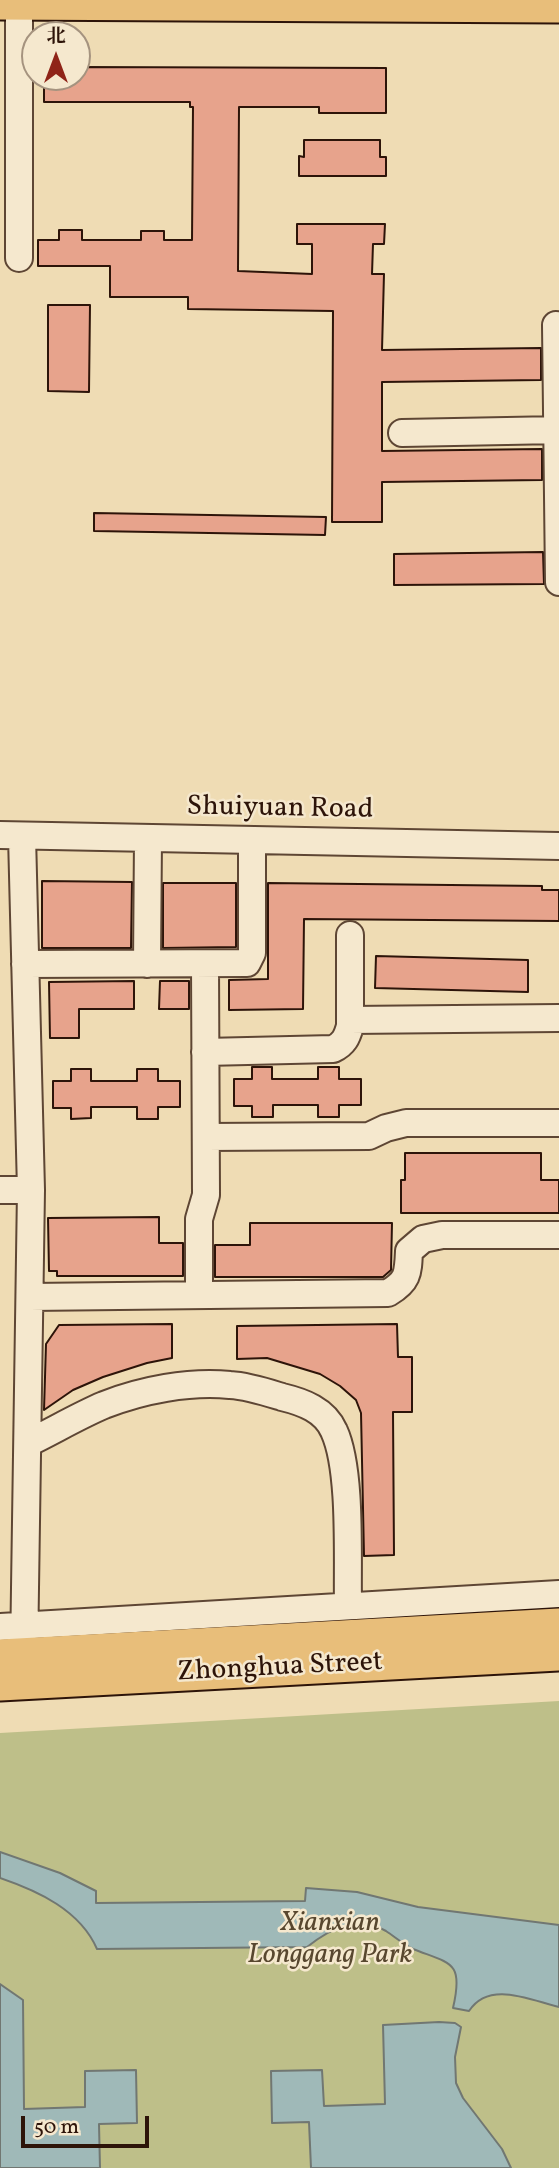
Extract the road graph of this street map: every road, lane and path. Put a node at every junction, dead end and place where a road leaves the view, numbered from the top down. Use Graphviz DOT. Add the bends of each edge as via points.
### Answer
graph roads {
  1 [pos="9,3"];
  2 [pos="559,6"];
  3 [pos="19,258"];
  4 [pos="556,325"];
  5 [pos="558,430"];
  6 [pos="402,433"];
  7 [pos="559,582"];
  8 [pos="11,835"];
  9 [pos="148,838"];
  10 [pos="252,840"];
  11 [pos="559,846"];
  12 [pos="350,935"];
  13 [pos="25,964"];
  14 [pos="147,964"];
  15 [pos="205,964"];
  16 [pos="559,1018"];
  17 [pos="350,1020"];
  18 [pos="205,1052"];
  19 [pos="559,1123"];
  20 [pos="205,1138"];
  21 [pos="0,1190"];
  22 [pos="31,1190"];
  23 [pos="559,1235"];
  24 [pos="199,1295"];
  25 [pos="30,1297"];
  26 [pos="27,1443"];
  27 [pos="559,1594"];
  28 [pos="348,1606"];
  29 [pos="559,1625"];
  30 [pos="12,1641"];
  31 [pos="559,1654"];
  32 [pos="0,1684"];
  1 -- 2 [label="main road"];
  1 -- 3 [label="street"];
  4 -- 5 [label="street"];
  5 -- 6 [label="street"];
  5 -- 7 [label="street"];
  8 -- 9 [label="street, Shuiyuan Road"];
  8 -- 13 [label="street"];
  9 -- 10 [label="street, Shuiyuan Road"];
  9 -- 14 [label="street"];
  10 -- 11 [label="street, Shuiyuan Road"];
  10 -- 15 [label="street" via="252,953 247,963"];
  12 -- 17 [label="street"];
  13 -- 14 [label="street"];
  13 -- 22 [label="street"];
  14 -- 15 [label="street"];
  15 -- 18 [label="street"];
  16 -- 17 [label="street"];
  17 -- 18 [label="street" via="347,1038 333,1049"];
  18 -- 20 [label="street"];
  19 -- 20 [label="street" via="406,1123 369,1136"];
  20 -- 24 [label="street"];
  21 -- 22 [label="street"];
  22 -- 25 [label="street"];
  23 -- 24 [label="street" via="442,1235 423,1240 409,1251 402,1285 387,1293"];
  24 -- 25 [label="street"];
  25 -- 26 [label="street"];
  26 -- 28 [label="street" via="105,1405 155,1390 231,1385 302,1402 323,1415 340,1446"];
  26 -- 30 [label="street"];
  27 -- 28 [label="street"];
  28 -- 30 [label="street"];
  29 -- 30 [label="main road, Zhonghua Street"];
  31 -- 32 [label="main road, Zhonghua Street"];
}
